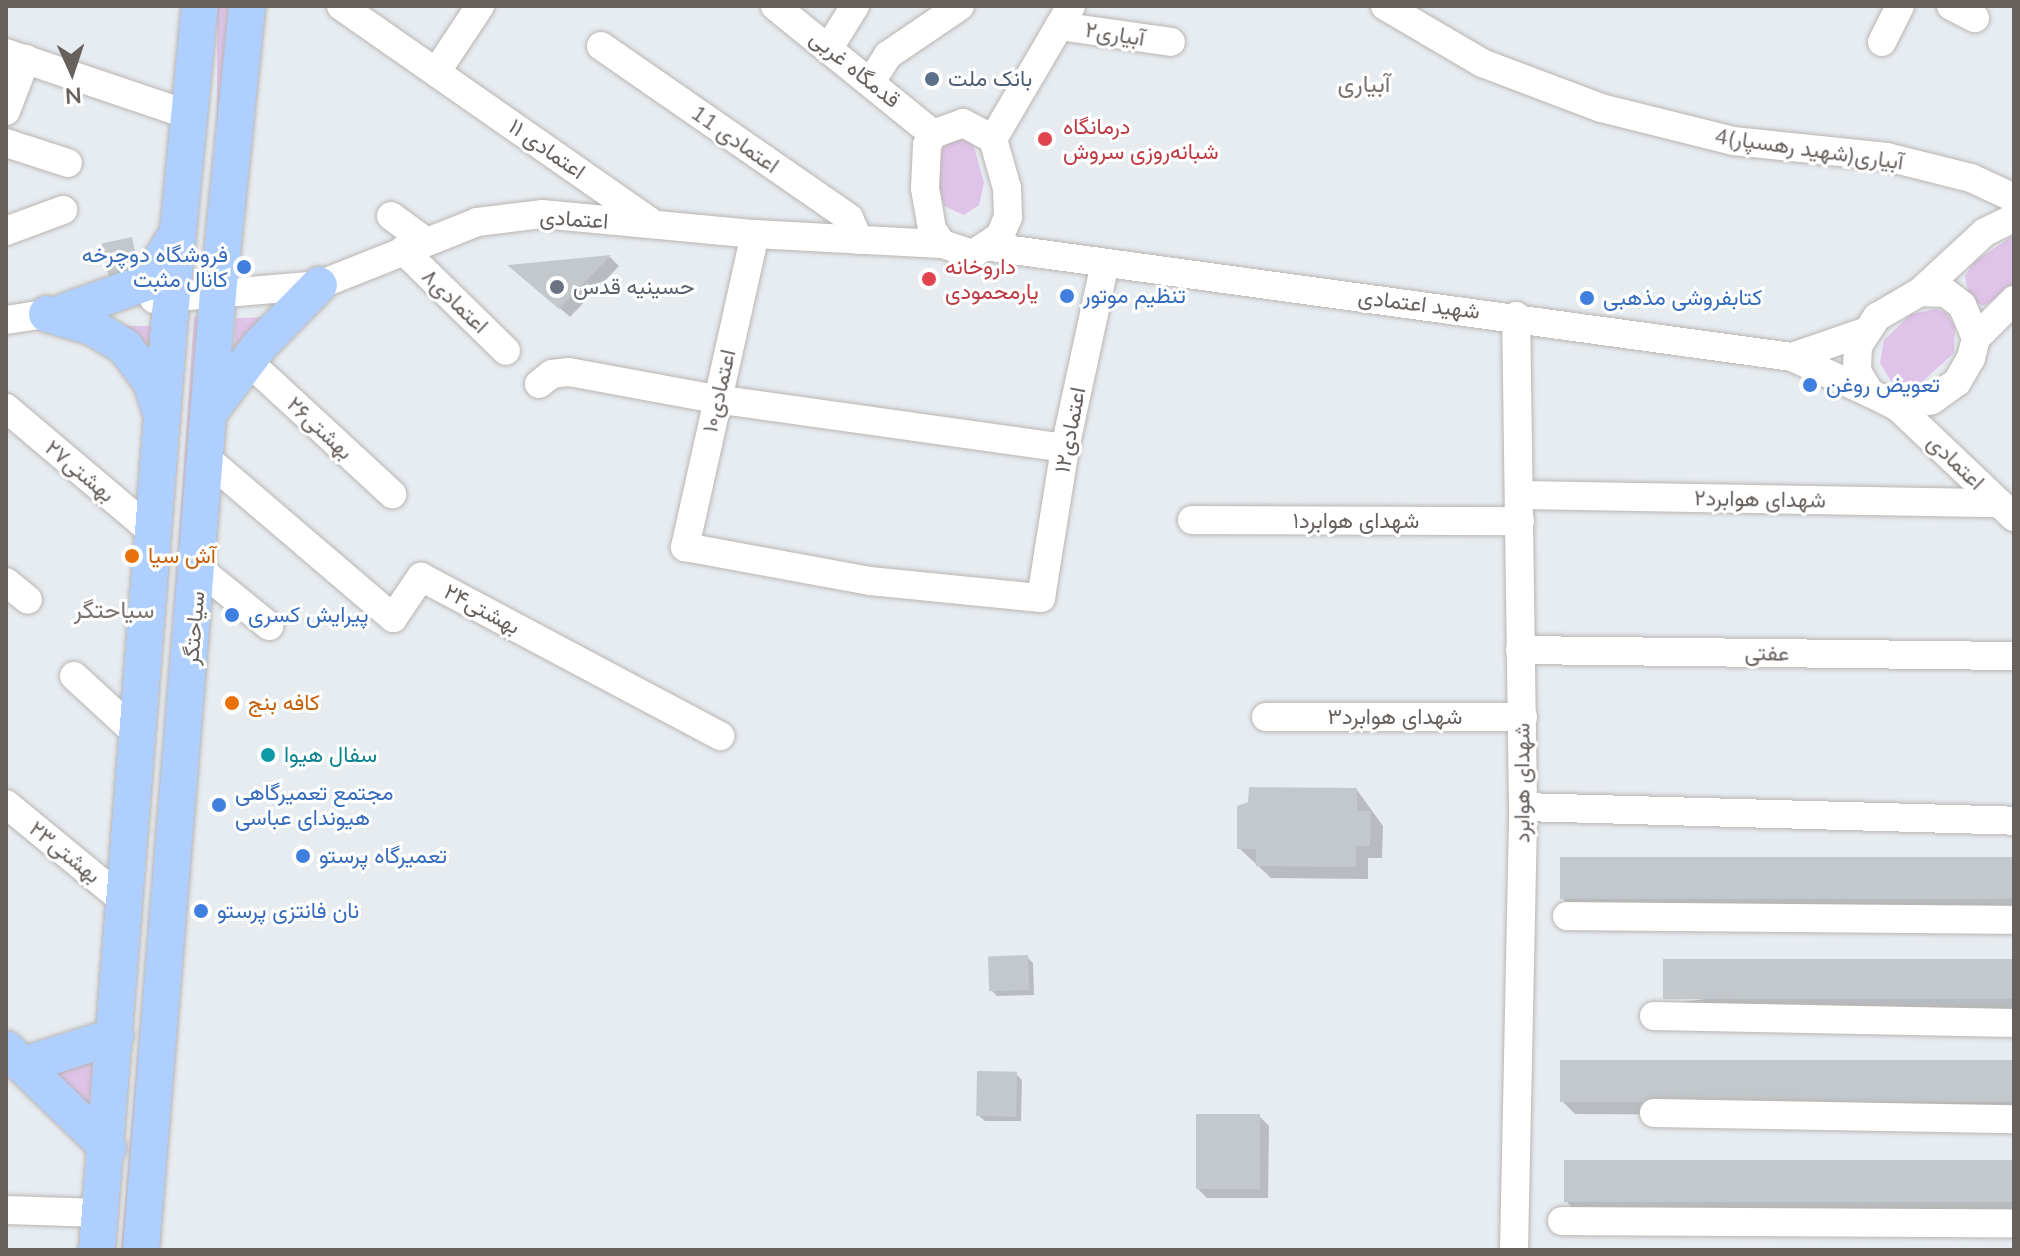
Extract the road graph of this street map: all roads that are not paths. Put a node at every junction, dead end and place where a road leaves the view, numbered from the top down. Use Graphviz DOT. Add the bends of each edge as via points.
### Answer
graph roads {
  1 [pos="247,6"];
  2 [pos="341,6"];
  3 [pos="480,6"];
  4 [pos="775,6"];
  5 [pos="855,6"];
  6 [pos="960,6"];
  7 [pos="1385,6"];
  8 [pos="1900,6"];
  9 [pos="197,9"];
  10 [pos="1065,16"];
  11 [pos="392,41"];
  12 [pos="1171,42"];
  13 [pos="1882,42"];
  14 [pos="601,46"];
  15 [pos="830,46"];
  16 [pos="16,56"];
  17 [pos="437,71"];
  18 [pos="871,82"];
  19 [pos="461,105"];
  20 [pos="6,111"];
  21 [pos="189,115"];
  22 [pos="933,134"];
  23 [pos="993,139"];
  24 [pos="6,143"];
  25 [pos="68,163"];
  26 [pos="2014,198"];
  27 [pos="63,210"];
  28 [pos="391,216"];
  29 [pos="1008,217"];
  30 [pos="2014,218"];
  31 [pos="861,223"];
  32 [pos="657,227"];
  33 [pos="178,228"];
  34 [pos="6,231"];
  35 [pos="755,234"];
  36 [pos="942,244"];
  37 [pos="414,245"];
  38 [pos="991,247"];
  39 [pos="1045,255"];
  40 [pos="1105,263"];
  41 [pos="319,285"];
  42 [pos="1920,292"];
  43 [pos="218,293"];
  44 [pos="172,297"];
  45 [pos="2014,300"];
  46 [pos="57,312"];
  47 [pos="1516,316"];
  48 [pos="6,320"];
  49 [pos="1864,332"];
  50 [pos="1976,338"];
  51 [pos="506,351"];
  52 [pos="1792,357"];
  53 [pos="249,362"];
  54 [pos="539,384"];
  55 [pos="1870,393"];
  56 [pos="716,399"];
  57 [pos="1898,407"];
  58 [pos="6,408"];
  59 [pos="211,410"];
  60 [pos="162,413"];
  61 [pos="1065,448"];
  62 [pos="207,459"];
  63 [pos="392,494"];
  64 [pos="1520,508"];
  65 [pos="2006,510"];
  66 [pos="1192,520"];
  67 [pos="154,533"];
  68 [pos="198,568"];
  69 [pos="6,582"];
  70 [pos="1041,598"];
  71 [pos="28,600"];
  72 [pos="269,626"];
  73 [pos="1520,650"];
  74 [pos="2014,656"];
  75 [pos="74,676"];
  76 [pos="1266,717"];
  77 [pos="1523,717"];
  78 [pos="136,733"];
  79 [pos="720,736"];
  80 [pos="6,804"];
  81 [pos="1523,807"];
  82 [pos="2014,821"];
  83 [pos="124,901"];
  84 [pos="1567,916"];
  85 [pos="2014,920"];
  86 [pos="1654,1016"];
  87 [pos="2014,1023"];
  88 [pos="115,1036"];
  89 [pos="15,1057"];
  90 [pos="1654,1113"];
  91 [pos="2014,1119"];
  92 [pos="108,1148"];
  93 [pos="6,1210"];
  94 [pos="101,1213"];
  95 [pos="1562,1221"];
  96 [pos="2014,1223"];
  97 [pos="97,1250"];
  98 [pos="141,1250"];
  99 [pos="1514,1250"];
  1 -- 43 [label="main road, سیاحتگر"];
  2 -- 11 [label="street"];
  3 -- 17 [label="street"];
  4 -- 15 [label="street, قدمگاه غربی"];
  5 -- 15 [label="street"];
  6 -- 18 [label="street" via="888,55"];
  7 -- 26 [label="street, 4آبیاری(شهید رهسپار)" via="1482,63 1601,108 1733,141 1887,157 1971,178"];
  8 -- 13 [label="street"];
  9 -- 21 [label="main road"];
  10 -- 12 [label="street, آبیاری۲"];
  10 -- 23 [label="street"];
  11 -- 17 [label="street, ۱۱ اعتمادی"];
  11 -- 19 [label="street"];
  14 -- 31 [label="street, 11 اعتمادی"];
  15 -- 18 [label="street, قدمگاه غربی"];
  16 -- 20 [label="street"];
  16 -- 21 [label="street"];
  17 -- 32 [label="street, ۱۱ اعتمادی"];
  18 -- 22 [label="street, قدمگاه غربی"];
  21 -- 33 [label="main road"];
  22 -- 23 [label="street" via="963,123"];
  22 -- 36 [label="street" via="927,145 925,188 932,229"];
  23 -- 29 [label="street" via="1007,188"];
  24 -- 25 [label="street"];
  27 -- 34 [label="street"];
  28 -- 37 [label="street, اعتمادی۸"];
  29 -- 38 [label="street"];
  29 -- 39 [label="street"];
  30 -- 42 [label="street" via="1985,232"];
  31 -- 35 [label="street, اعتمادی"];
  31 -- 36 [label="street, اعتمادی"];
  32 -- 35 [label="street, اعتمادی"];
  32 -- 37 [label="street, اعتمادی" via="542,214 477,222"];
  33 -- 44 [label="main road"];
  33 -- 46 [label="main road" via="148,282"];
  35 -- 56 [label="street, اعتمادی۱۰"];
  36 -- 38 [label="street" via="973,254"];
  37 -- 41 [label="street, اعتمادی"];
  37 -- 51 [label="street, اعتمادی۸"];
  38 -- 39 [label="street, شهید اعتمادی"];
  39 -- 40 [label="street, شهید اعتمادی"];
  40 -- 47 [label="street, شهید اعتمادی"];
  40 -- 61 [label="street, اعتمادی۱۲"];
  41 -- 43 [label="street, اعتمادی"];
  41 -- 53 [label="main road"];
  42 -- 49 [label="street" via="1877,317"];
  42 -- 50 [label="street" via="1946,293 1962,305"];
  43 -- 44 [label="street, اعتمادی"];
  43 -- 59 [label="main road, سیاحتگر"];
  44 -- 46 [label="street"];
  44 -- 60 [label="main road"];
  45 -- 50 [label="street"];
  46 -- 48 [label="street"];
  46 -- 60 [label="main road" via="125,347 151,382"];
  47 -- 52 [label="street, شهید اعتمادی"];
  47 -- 64 [label="street, شهدای هوابرد"];
  49 -- 52 [label="street"];
  49 -- 55 [label="street" via="1857,371"];
  50 -- 57 [label="street" via="1957,382 1932,400"];
  52 -- 55 [label="street"];
  53 -- 59 [label="main road"];
  53 -- 63 [label="street, ۲۶بهشتی"];
  54 -- 56 [label="street" via="552,374 569,372"];
  55 -- 57 [label="street"];
  56 -- 61 [label="street"];
  56 -- 70 [label="street, اعتمادی۱۰" via="685,547 870,581"];
  57 -- 65 [label="street, اعتمادی"];
  58 -- 67 [label="street, ۲۷بهشتی"];
  59 -- 62 [label="main road, سیاحتگر"];
  60 -- 67 [label="main road"];
  61 -- 70 [label="street, اعتمادی۱۲"];
  62 -- 68 [label="main road, سیاحتگر"];
  62 -- 79 [label="street, ۲۴بهشتی" via="393,618 421,577"];
  64 -- 65 [label="street, شهدای هوابرد۲"];
  64 -- 66 [label="street, شهدای هوابرد۱"];
  64 -- 73 [label="street, شهدای هوابرد"];
  67 -- 78 [label="main road"];
  68 -- 72 [label="street"];
  68 -- 98 [label="main road, سیاحتگر"];
  69 -- 71 [label="street"];
  73 -- 74 [label="street, عفتی"];
  73 -- 77 [label="street, شهدای هوابرد"];
  75 -- 78 [label="street"];
  76 -- 77 [label="street, ۳شهدای هوابرد"];
  77 -- 81 [label="street, شهدای هوابرد"];
  78 -- 83 [label="main road"];
  80 -- 83 [label="street, ۲۳بهشتی"];
  81 -- 82 [label="street"];
  81 -- 99 [label="street, شهدای هوابرد"];
  83 -- 88 [label="main road"];
  84 -- 85 [label="street"];
  86 -- 87 [label="street"];
  88 -- 89 [label="main road"];
  88 -- 92 [label="main road"];
  89 -- 92 [label="main road"];
  90 -- 91 [label="street"];
  92 -- 94 [label="main road"];
  93 -- 94 [label="street"];
  94 -- 97 [label="main road"];
  95 -- 96 [label="street"];
}
